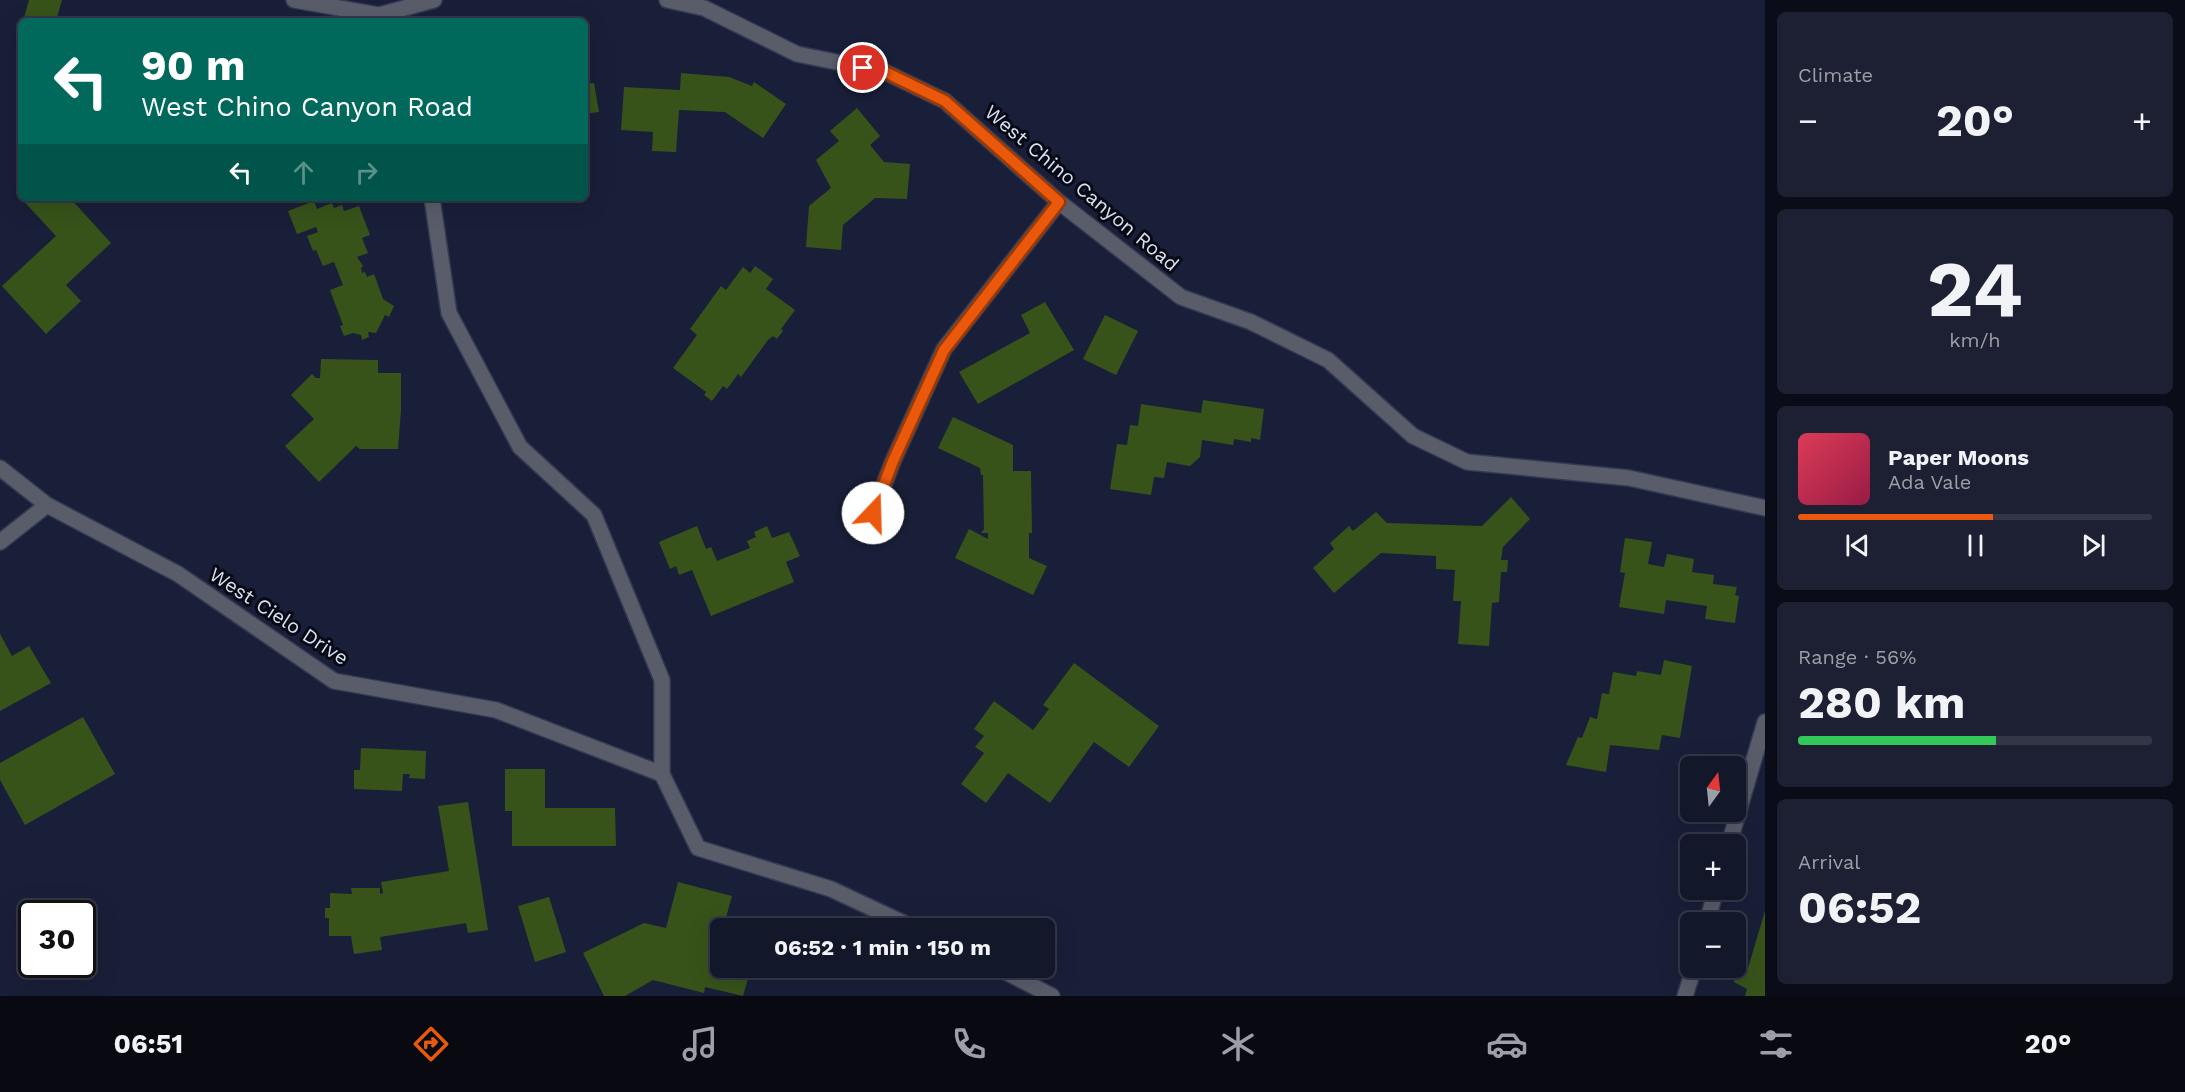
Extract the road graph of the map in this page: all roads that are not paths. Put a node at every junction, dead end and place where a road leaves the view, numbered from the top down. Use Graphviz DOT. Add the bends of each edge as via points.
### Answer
graph roads {
  1 [pos="294,0"];
  2 [pos="434,0"];
  3 [pos="667,0"];
  4 [pos="380,18"];
  5 [pos="432,201"];
  6 [pos="1059,202"];
  7 [pos="0,468"];
  8 [pos="46,506"];
  9 [pos="1765,508"];
  10 [pos="873,513"];
  11 [pos="0,542"];
  12 [pos="1765,722"];
  13 [pos="662,774"];
  14 [pos="1732,834"];
  15 [pos="893,918"];
  16 [pos="1017,978"];
  17 [pos="1691,978"];
  18 [pos="1052,996"];
  19 [pos="1685,996"];
  1 -- 4 [label="street"];
  2 -- 4 [label="street"];
  3 -- 6 [label="street, West Chino Canyon Road" via="705,8 797,54 885,72 945,101"];
  5 -- 13 [label="street" via="449,313 520,447 594,515 662,680"];
  6 -- 9 [label="street, West Chino Canyon Road" via="1181,297 1251,322 1328,360 1413,436 1467,462 1629,478"];
  6 -- 10 [label="street" via="944,350"];
  7 -- 8 [label="street, West Cielo Drive"];
  8 -- 11 [label="street"];
  8 -- 13 [label="street, West Cielo Drive" via="178,574 334,681 496,710"];
  12 -- 14 [label="street"];
  13 -- 15 [label="street" via="698,848 831,890"];
  16 -- 18 [label="street"];
  17 -- 19 [label="street"];
}
